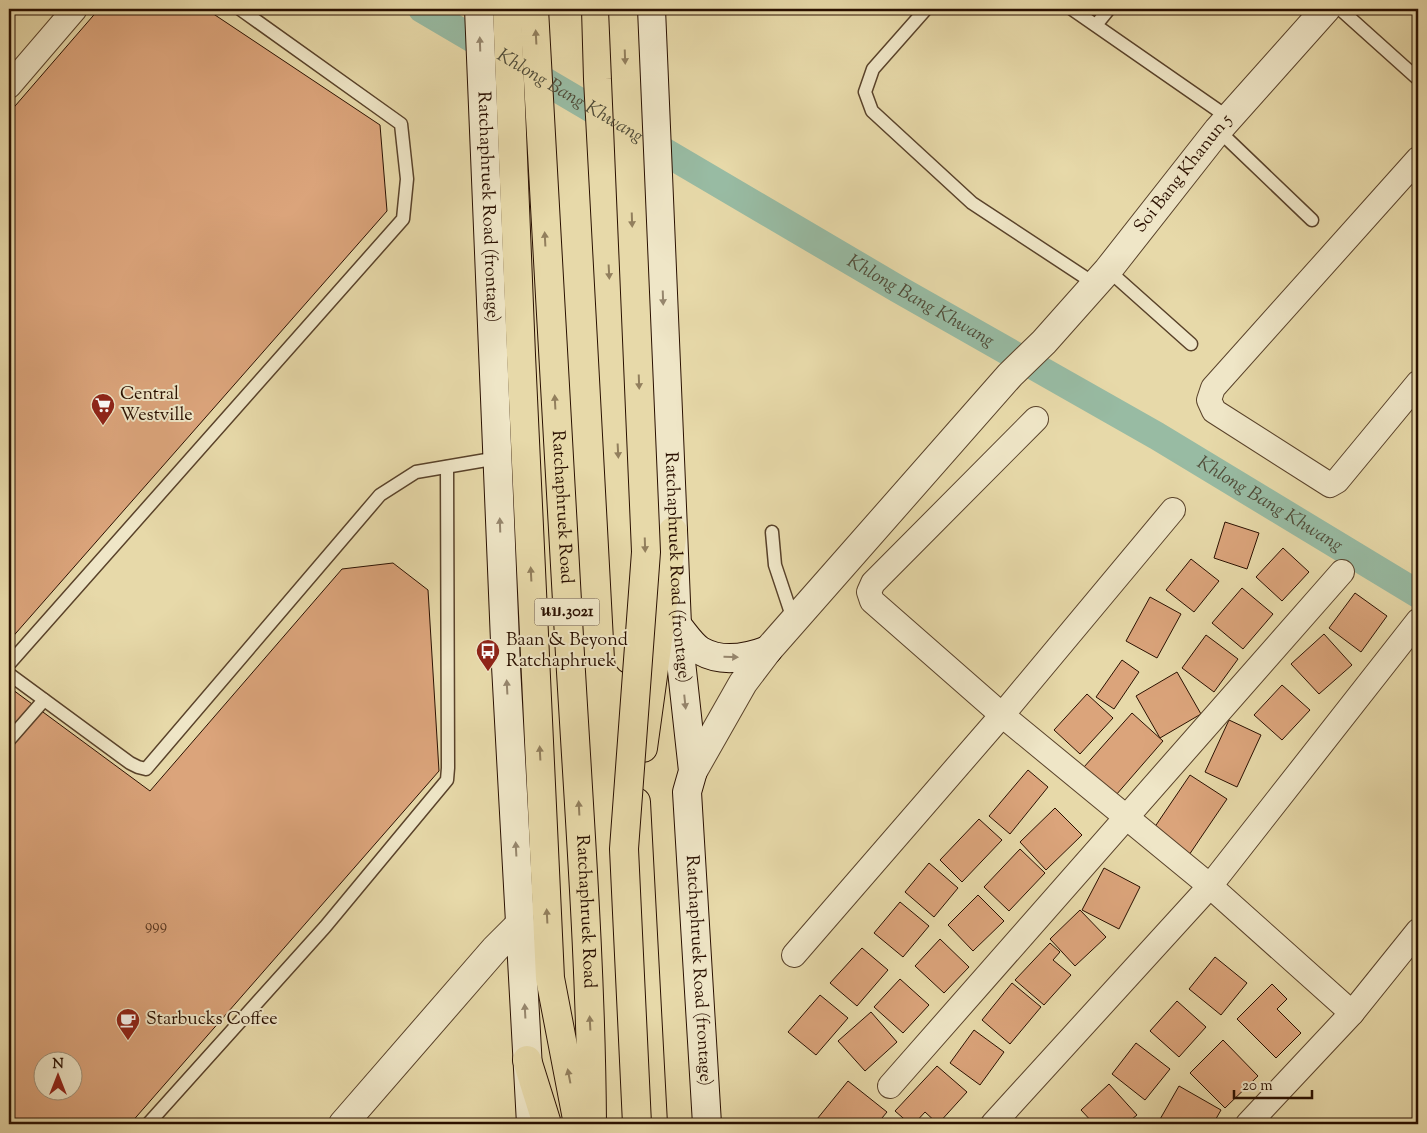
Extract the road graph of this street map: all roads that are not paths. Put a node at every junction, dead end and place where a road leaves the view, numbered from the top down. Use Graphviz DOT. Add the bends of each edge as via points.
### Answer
graph roads {
  1 [pos="75,9"];
  2 [pos="240,9"];
  3 [pos="479,9"];
  4 [pos="507,9"];
  5 [pos="534,9"];
  6 [pos="596,9"];
  7 [pos="622,9"];
  8 [pos="651,9"];
  9 [pos="926,9"];
  10 [pos="1072,9"];
  11 [pos="1108,9"];
  12 [pos="1326,9"];
  13 [pos="1340,9"];
  14 [pos="1096,25"];
  15 [pos="1418,79"];
  16 [pos="9,86"];
  17 [pos="1224,124"];
  18 [pos="1418,159"];
  19 [pos="1312,220"];
  20 [pos="1101,277"];
  21 [pos="1191,344"];
  22 [pos="1418,383"];
  23 [pos="1036,419"];
  24 [pos="498,458"];
  25 [pos="447,467"];
  26 [pos="1173,510"];
  27 [pos="673,531"];
  28 [pos="772,532"];
  29 [pos="1342,572"];
  30 [pos="1418,621"];
  31 [pos="794,622"];
  32 [pos="677,625"];
  33 [pos="768,650"];
  34 [pos="9,664"];
  35 [pos="9,674"];
  36 [pos="44,700"];
  37 [pos="1002,715"];
  38 [pos="9,740"];
  39 [pos="693,771"];
  40 [pos="636,795"];
  41 [pos="1126,818"];
  42 [pos="1210,886"];
  43 [pos="520,924"];
  44 [pos="1418,931"];
  45 [pos="794,955"];
  46 [pos="1352,1013"];
  47 [pos="527,1060"];
  48 [pos="890,1086"];
  49 [pos="148,1124"];
  50 [pos="343,1124"];
  51 [pos="531,1124"];
  52 [pos="547,1124"];
  53 [pos="578,1124"];
  54 [pos="592,1124"];
  55 [pos="637,1124"];
  56 [pos="653,1124"];
  57 [pos="707,1124"];
  58 [pos="993,1124"];
  59 [pos="1248,1124"];
  1 -- 16 [label="street"];
  2 -- 34 [label="lane" via="401,124 407,179 403,219"];
  24 -- 3 [label="main road, Ratchaphruek Road (frontage), one-way"];
  53 -- 4 [label="main road, one-way" via="550,978"];
  54 -- 5 [label="main road, Ratchaphruek Road / นบ.3021, one-way" via="592,1044 583,868"];
  6 -- 40 [label="main road, นบ.3021, one-way"];
  7 -- 55 [label="main road, one-way, bridge" via="646,552 624,849"];
  8 -- 27 [label="main road, Ratchaphruek Road (frontage), one-way"];
  9 -- 20 [label="lane" via="873,69 865,92 872,111 972,203"];
  10 -- 14 [label="lane"];
  11 -- 14 [label="lane"];
  12 -- 17 [label="main road, Soi Bang Khanun 5"];
  13 -- 15 [label="lane"];
  14 -- 17 [label="lane"];
  17 -- 19 [label="lane"];
  17 -- 20 [label="main road, Soi Bang Khanun 5"];
  18 -- 22 [label="street" via="1213,388 1209,400 1214,411 1330,485 1338,481"];
  20 -- 21 [label="lane"];
  20 -- 31 [label="main road, Soi Bang Khanun 5" via="1010,375"];
  23 -- 37 [label="street" via="873,583 869,592 872,601"];
  24 -- 25 [label="lane"];
  43 -- 24 [label="main road, Ratchaphruek Road (frontage), one-way"];
  25 -- 36 [label="lane" via="416,472 380,495 146,769 130,763"];
  25 -- 49 [label="lane" via="447,780 326,927"];
  26 -- 37 [label="street"];
  27 -- 32 [label="main road, Ratchaphruek Road (frontage)"];
  27 -- 40 [label="main road"];
  28 -- 31 [label="lane" via="775,566"];
  29 -- 41 [label="street"];
  30 -- 42 [label="street"];
  31 -- 33 [label="main road, Soi Bang Khanun 5"];
  32 -- 33 [label="main road, one-way" via="699,650 714,656 749,657"];
  32 -- 39 [label="main road, Ratchaphruek Road (frontage), one-way"];
  33 -- 39 [label="main road, Soi Bang Khanun 5" via="743,683"];
  35 -- 36 [label="lane"];
  36 -- 38 [label="lane"];
  37 -- 41 [label="street"];
  37 -- 45 [label="street"];
  39 -- 57 [label="main road, Ratchaphruek Road (frontage)" via="687,792"];
  40 -- 56 [label="main road, นบ.3021"];
  41 -- 42 [label="street"];
  41 -- 48 [label="street"];
  42 -- 46 [label="street"];
  42 -- 58 [label="street"];
  47 -- 43 [label="main road, Ratchaphruek Road (frontage), one-way"];
  43 -- 50 [label="main road"];
  44 -- 46 [label="street"];
  46 -- 59 [label="street"];
  47 -- 51 [label="main road, Ratchaphruek Road (frontage)"];
  47 -- 52 [label="main road"];
}
